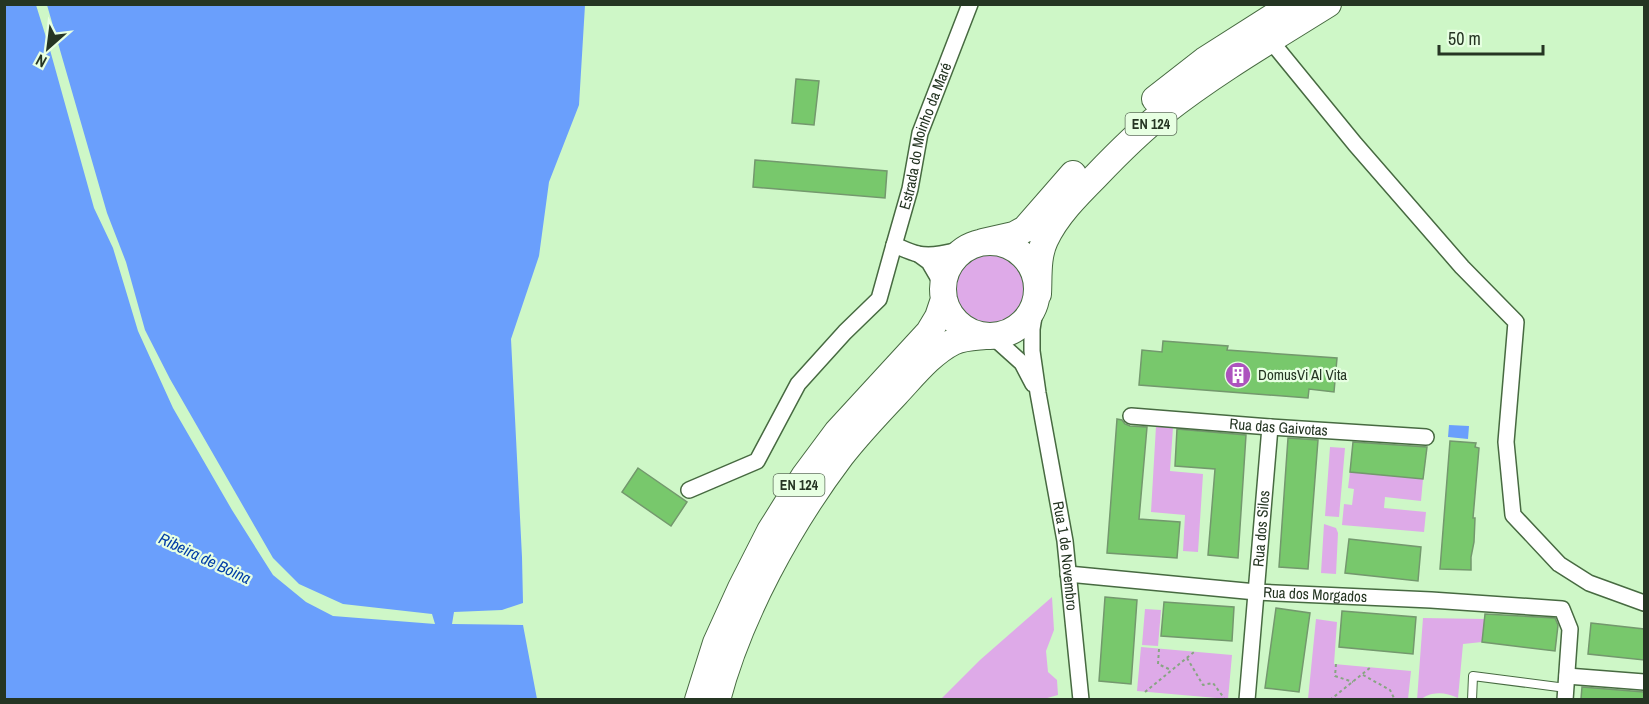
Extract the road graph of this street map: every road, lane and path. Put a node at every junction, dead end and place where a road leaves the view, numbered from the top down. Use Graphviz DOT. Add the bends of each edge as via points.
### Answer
graph roads {
  1 [pos="970,4"];
  2 [pos="1293,4"];
  3 [pos="1328,4"];
  4 [pos="1270,40"];
  5 [pos="894,245"];
  6 [pos="975,245"];
  7 [pos="918,254"];
  8 [pos="943,292"];
  9 [pos="1037,299"];
  10 [pos="989,337"];
  11 [pos="1038,393"];
  12 [pos="1131,416"];
  13 [pos="1270,427"];
  14 [pos="1426,437"];
  15 [pos="689,490"];
  16 [pos="1068,574"];
  17 [pos="1256,591"];
  18 [pos="1644,603"];
  19 [pos="1159,649"];
  20 [pos="1194,652"];
  21 [pos="1187,658"];
  22 [pos="1336,664"];
  23 [pos="1371,667"];
  24 [pos="1171,670"];
  25 [pos="1362,675"];
  26 [pos="1353,682"];
  27 [pos="1644,682"];
  28 [pos="1566,688"];
  29 [pos="1145,692"];
  30 [pos="1224,698"];
  31 [pos="698,699"];
  32 [pos="717,699"];
  33 [pos="1081,699"];
  34 [pos="1247,699"];
  35 [pos="1330,699"];
  36 [pos="1395,699"];
  37 [pos="1472,699"];
  1 -- 5 [label="street, Estrada do Moinho da Maré" via="920,133"];
  2 -- 6 [label="main road, EN 124" via="1205,60 1142,109 1097,149 1025,229"];
  3 -- 4 [label="main road, EN 124"];
  4 -- 9 [label="main road, EN 124" via="1163,113 1076,196 1044,242"];
  4 -- 18 [label="street" via="1462,267 1516,322 1506,442 1513,515 1560,564 1589,583"];
  5 -- 7 [label="street"];
  5 -- 15 [label="street, Estrada do Moinho da Maré" via="879,299 798,384 757,461"];
  6 -- 7 [label="street" via="946,253"];
  6 -- 8 [label="main road, EN 124" via="955,257 946,270"];
  6 -- 9 [label="main road" via="997,242 1023,255 1037,280"];
  7 -- 8 [label="street" via="929,262"];
  8 -- 10 [label="main road" via="949,313 958,324"];
  8 -- 31 [label="main road, EN 124" via="938,317 929,332 837,432 770,531 716,643"];
  9 -- 10 [label="main road, EN 124" via="1029,317 1019,327"];
  9 -- 11 [label="street" via="1032,351"];
  10 -- 11 [label="street" via="1022,363"];
  10 -- 32 [label="main road, EN 124" via="961,339 936,353 841,456 785,541 750,609"];
  11 -- 16 [label="street, Rua 1 de Novembro"];
  12 -- 13 [label="street, Rua das Gaivotas"];
  13 -- 14 [label="street, Rua das Gaivotas"];
  13 -- 17 [label="street, Rua dos Silos"];
  16 -- 17 [label="street, Rua dos Morgados"];
  16 -- 33 [label="street, Rua 1 de Novembro"];
  17 -- 28 [label="street, Rua dos Morgados" via="1562,609 1570,629"];
  17 -- 34 [label="street, Rua dos Silos"];
  19 -- 24 [label="path" via="1158,664"];
  20 -- 21 [label="path"];
  21 -- 24 [label="path"];
  21 -- 30 [label="path" via="1203,685 1213,683"];
  22 -- 26 [label="path" via="1335,676"];
  23 -- 25 [label="path"];
  24 -- 29 [label="path"];
  25 -- 26 [label="path"];
  25 -- 36 [label="path" via="1390,690"];
  26 -- 35 [label="path"];
  27 -- 28 [label="street"];
  28 -- 37 [label="lane" via="1473,676"];
}
